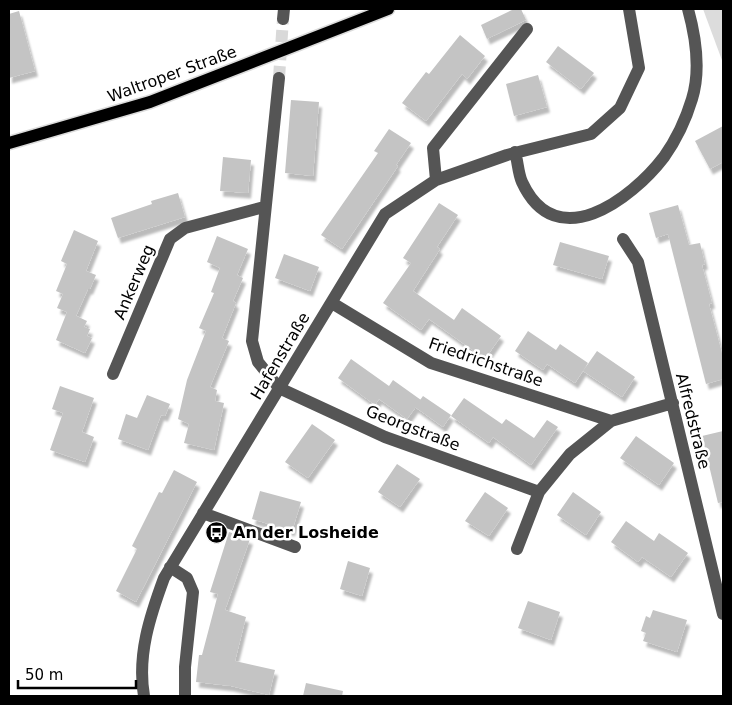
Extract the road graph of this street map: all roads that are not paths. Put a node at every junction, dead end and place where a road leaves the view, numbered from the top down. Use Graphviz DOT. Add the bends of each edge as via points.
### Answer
graph roads {
  1 [pos="376,9"];
  2 [pos="388,9"];
  3 [pos="629,9"];
  4 [pos="688,9"];
  5 [pos="343,26"];
  6 [pos="527,29"];
  7 [pos="279,78"];
  8 [pos="9,143"];
  9 [pos="516,152"];
  10 [pos="436,180"];
  11 [pos="264,207"];
  12 [pos="623,239"];
  13 [pos="332,303"];
  14 [pos="113,374"];
  15 [pos="279,388"];
  16 [pos="673,403"];
  17 [pos="611,421"];
  18 [pos="539,492"];
  19 [pos="203,513"];
  20 [pos="295,547"];
  21 [pos="517,549"];
  22 [pos="170,567"];
  23 [pos="723,614"];
  24 [pos="144,696"];
  25 [pos="185,696"];
  1 -- 5 [label="main road, Waltroper Straße"];
  2 -- 5 [label="main road, Waltroper Straße"];
  3 -- 9 [label="street, Hafenstraße" via="639,68 620,108 591,134"];
  4 -- 9 [label="street" via="695,34 697,64 692,97 682,126 665,156 629,192 594,214 559,218 545,211 531,197 522,181"];
  5 -- 8 [label="main road, Waltroper Straße" via="150,102"];
  6 -- 10 [label="street" via="433,148"];
  7 -- 11 [label="street"];
  9 -- 10 [label="street, Hafenstraße"];
  10 -- 13 [label="street, Hafenstraße" via="384,214"];
  11 -- 14 [label="street, Ankerweg" via="185,228 170,238"];
  11 -- 15 [label="street" via="252,341 258,362"];
  12 -- 16 [label="street, Alfredstraße" via="638,262"];
  13 -- 15 [label="street, Hafenstraße"];
  13 -- 17 [label="street, Friedrichstraße" via="431,363"];
  15 -- 18 [label="street, Georgstraße" via="385,437"];
  15 -- 19 [label="street, Hafenstraße"];
  16 -- 17 [label="street"];
  16 -- 23 [label="street, Alfredstraße"];
  17 -- 18 [label="street" via="570,454"];
  18 -- 21 [label="street"];
  19 -- 20 [label="street"];
  19 -- 22 [label="street, Hafenstraße"];
  22 -- 24 [label="street, Hafenstraße" via="148,628 142,661"];
  22 -- 25 [label="street" via="187,578 194,592 184,667"];
}
